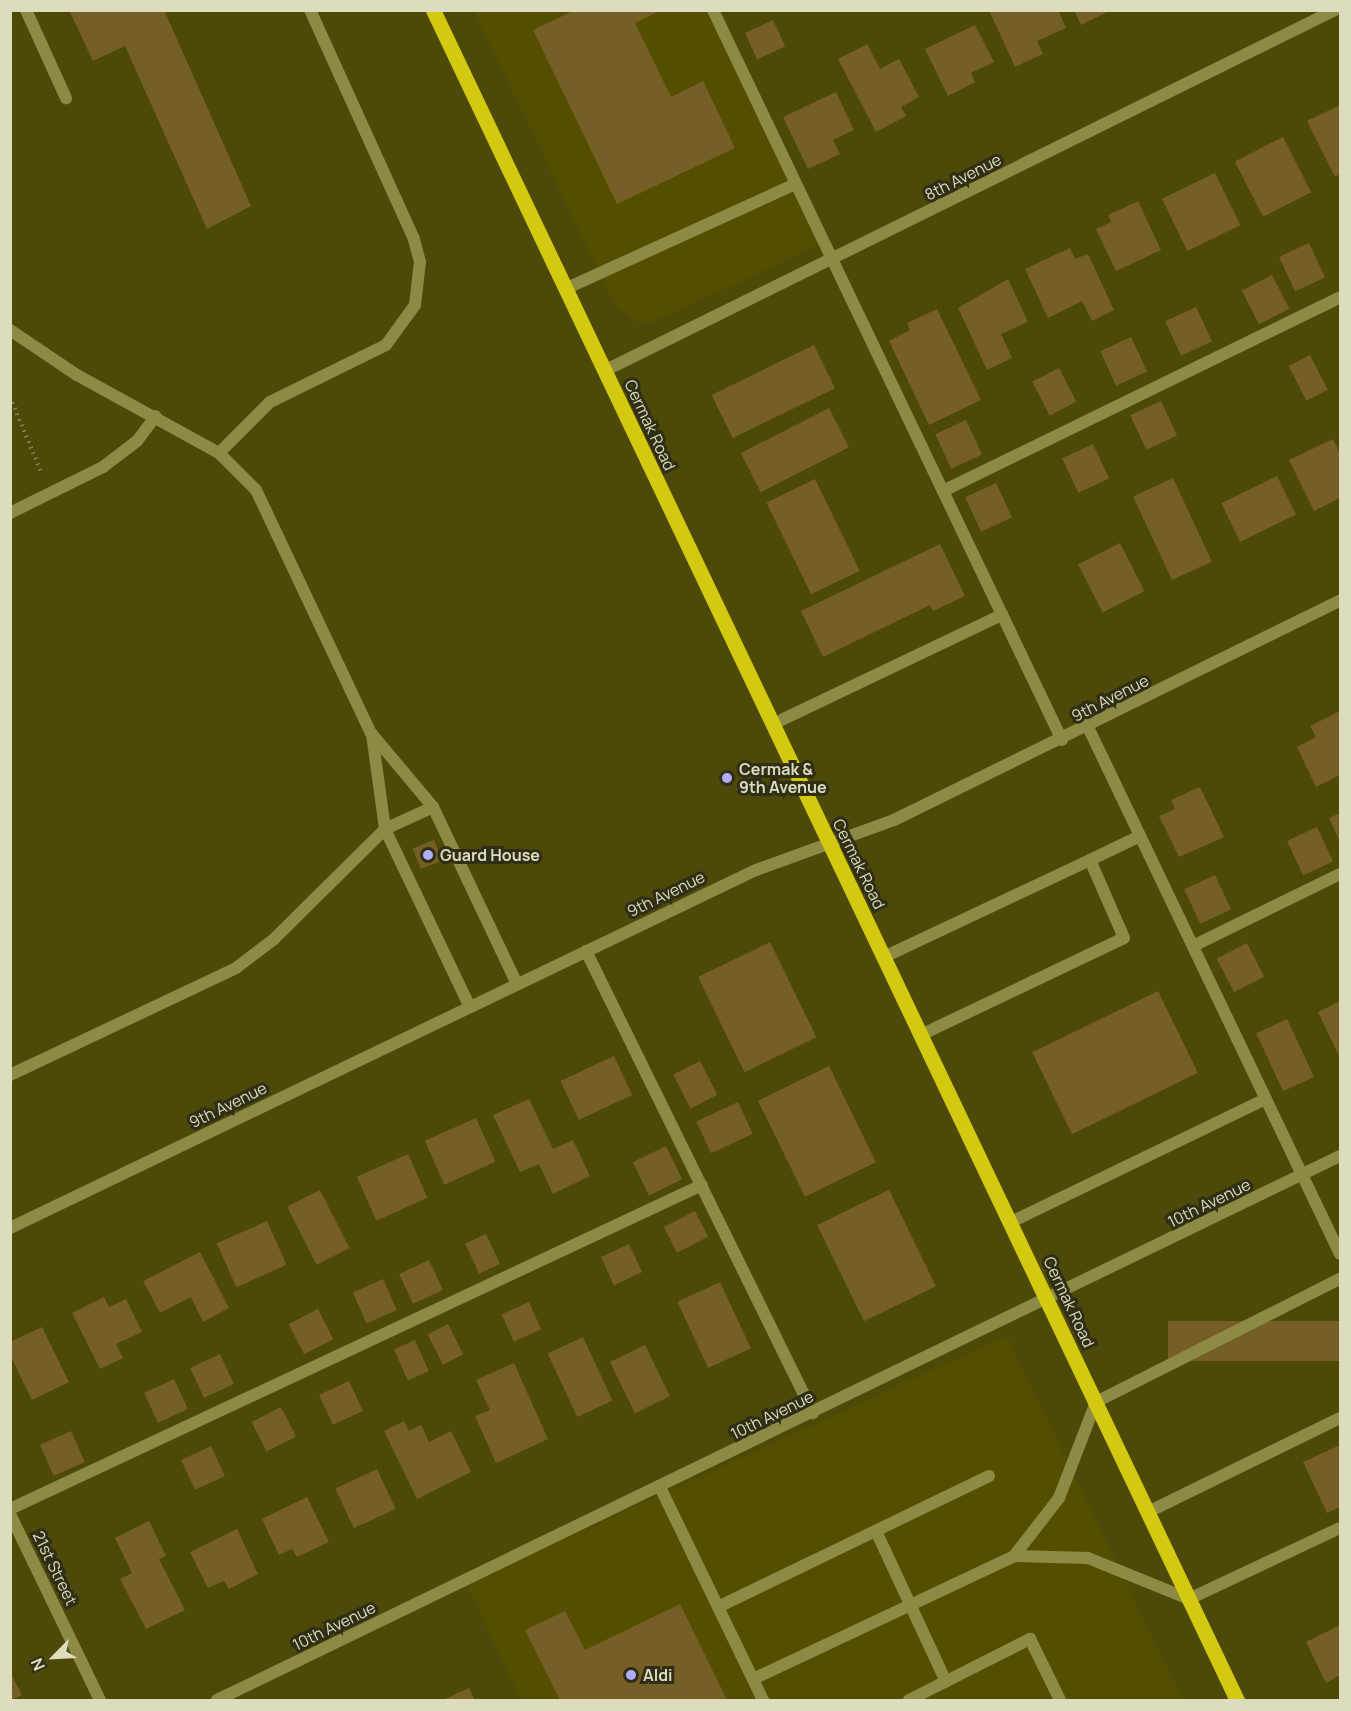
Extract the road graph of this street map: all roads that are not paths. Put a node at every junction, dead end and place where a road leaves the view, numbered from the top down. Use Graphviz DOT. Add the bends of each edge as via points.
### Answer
graph roads {
  1 [pos="26,10"];
  2 [pos="310,10"];
  3 [pos="433,10"];
  4 [pos="713,10"];
  5 [pos="1335,10"];
  6 [pos="66,98"];
  7 [pos="795,184"];
  8 [pos="832,261"];
  9 [pos="565,289"];
  10 [pos="1341,297"];
  11 [pos="10,330"];
  12 [pos="604,371"];
  13 [pos="156,416"];
  14 [pos="219,453"];
  15 [pos="943,491"];
  16 [pos="10,513"];
  17 [pos="1341,601"];
  18 [pos="1002,615"];
  19 [pos="773,724"];
  20 [pos="1088,727"];
  21 [pos="371,733"];
  22 [pos="1062,740"];
  23 [pos="433,807"];
  24 [pos="385,829"];
  25 [pos="1140,836"];
  26 [pos="829,843"];
  27 [pos="1090,860"];
  28 [pos="1341,874"];
  29 [pos="1193,946"];
  30 [pos="586,951"];
  31 [pos="884,957"];
  32 [pos="517,984"];
  33 [pos="470,1007"];
  34 [pos="921,1035"];
  35 [pos="10,1075"];
  36 [pos="1266,1099"];
  37 [pos="1341,1156"];
  38 [pos="1303,1175"];
  39 [pos="702,1185"];
  40 [pos="1011,1222"];
  41 [pos="10,1228"];
  42 [pos="1341,1254"];
  43 [pos="1341,1279"];
  44 [pos="1048,1300"];
  45 [pos="1096,1402"];
  46 [pos="813,1413"];
  47 [pos="1341,1418"];
  48 [pos="989,1476"];
  49 [pos="660,1487"];
  50 [pos="10,1509"];
  51 [pos="1148,1512"];
  52 [pos="10,1514"];
  53 [pos="1341,1528"];
  54 [pos="876,1531"];
  55 [pos="1014,1556"];
  56 [pos="1189,1599"];
  57 [pos="911,1605"];
  58 [pos="718,1607"];
  59 [pos="753,1679"];
  60 [pos="946,1682"];
  61 [pos="100,1701"];
  62 [pos="217,1701"];
  63 [pos="763,1701"];
  64 [pos="909,1701"];
  65 [pos="1060,1701"];
  66 [pos="1237,1701"];
  1 -- 6 [label="street"];
  2 -- 14 [label="street" via="414,239 420,262 415,305 386,345 270,402"];
  3 -- 9 [label="main road, Cermak Road"];
  4 -- 7 [label="street"];
  5 -- 8 [label="street, 8th Avenue"];
  7 -- 8 [label="street"];
  7 -- 9 [label="street"];
  8 -- 12 [label="street, 8th Avenue"];
  8 -- 15 [label="street"];
  9 -- 12 [label="main road, Cermak Road"];
  10 -- 15 [label="street"];
  11 -- 13 [label="street" via="77,375"];
  12 -- 19 [label="main road, Cermak Road"];
  13 -- 14 [label="street"];
  13 -- 16 [label="street" via="121,455 51,495"];
  14 -- 21 [label="street" via="256,490"];
  15 -- 18 [label="street"];
  17 -- 20 [label="street, 9th Avenue"];
  18 -- 19 [label="street"];
  18 -- 22 [label="street"];
  19 -- 26 [label="main road, Cermak Road"];
  20 -- 22 [label="street, 9th Avenue"];
  20 -- 25 [label="street"];
  21 -- 23 [label="street"];
  21 -- 24 [label="street"];
  22 -- 26 [label="street, 9th Avenue" via="894,820"];
  23 -- 24 [label="street"];
  23 -- 32 [label="street"];
  24 -- 33 [label="street"];
  24 -- 35 [label="street" via="274,939 236,968"];
  25 -- 27 [label="street"];
  25 -- 29 [label="street"];
  26 -- 30 [label="street, 9th Avenue" via="756,870"];
  26 -- 31 [label="main road, Cermak Road"];
  27 -- 31 [label="street"];
  27 -- 34 [label="street" via="1124,938"];
  28 -- 29 [label="street"];
  29 -- 36 [label="street"];
  30 -- 32 [label="street, 9th Avenue"];
  30 -- 39 [label="street"];
  31 -- 34 [label="main road, Cermak Road"];
  32 -- 33 [label="street, 9th Avenue"];
  33 -- 41 [label="street, 9th Avenue"];
  34 -- 40 [label="main road, Cermak Road"];
  36 -- 38 [label="street"];
  36 -- 40 [label="street"];
  37 -- 38 [label="street, 10th Avenue"];
  38 -- 42 [label="street"];
  38 -- 44 [label="street, 10th Avenue"];
  39 -- 46 [label="street"];
  39 -- 50 [label="street"];
  40 -- 44 [label="main road, Cermak Road"];
  43 -- 45 [label="street"];
  44 -- 45 [label="main road, Cermak Road"];
  44 -- 46 [label="street, 10th Avenue"];
  45 -- 51 [label="main road, Cermak Road"];
  45 -- 55 [label="street" via="1059,1498"];
  46 -- 49 [label="street, 10th Avenue"];
  47 -- 51 [label="street"];
  48 -- 54 [label="street"];
  49 -- 58 [label="street"];
  49 -- 62 [label="street, 10th Avenue"];
  51 -- 56 [label="main road, Cermak Road"];
  52 -- 61 [label="street, 21st Street"];
  53 -- 56 [label="street"];
  54 -- 57 [label="street"];
  54 -- 58 [label="street"];
  55 -- 56 [label="street" via="1088,1558"];
  55 -- 57 [label="street"];
  56 -- 66 [label="main road, Cermak Road"];
  57 -- 59 [label="street"];
  57 -- 60 [label="street"];
  58 -- 59 [label="street"];
  59 -- 63 [label="street"];
  60 -- 64 [label="street"];
  60 -- 65 [label="street" via="1030,1639"];
}
